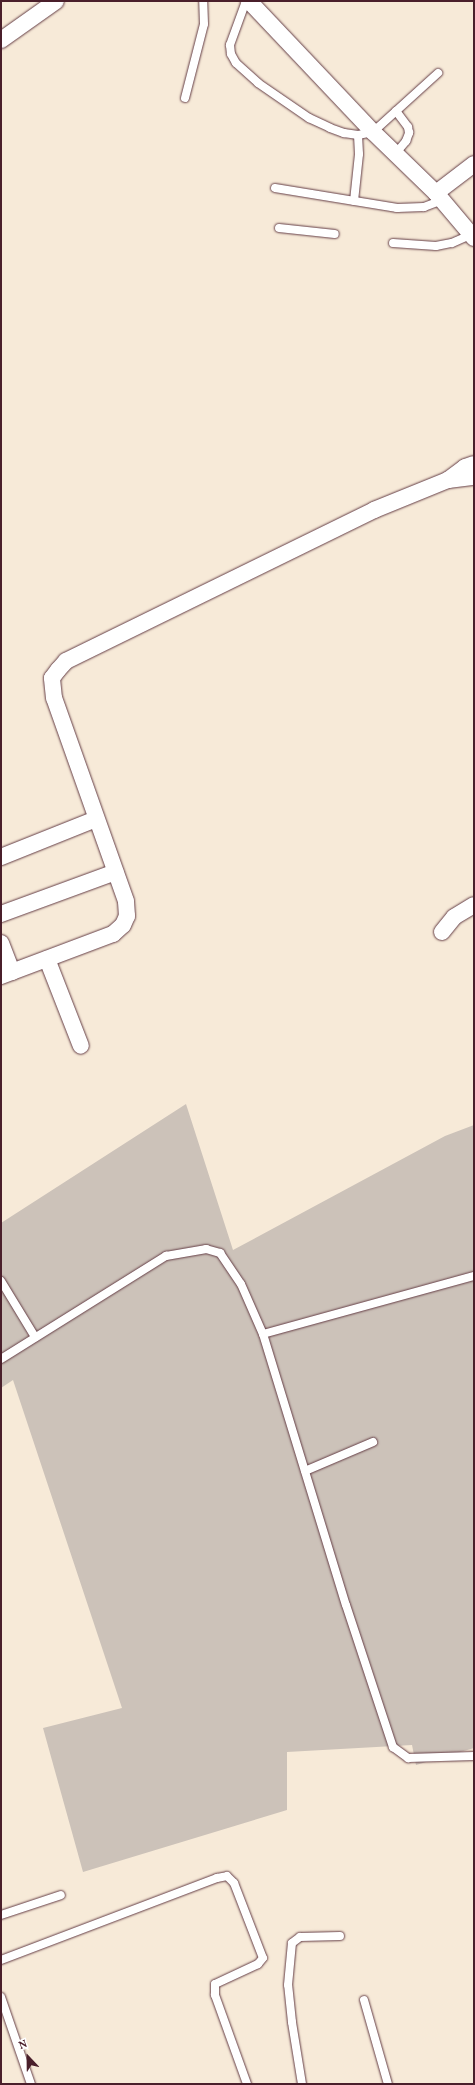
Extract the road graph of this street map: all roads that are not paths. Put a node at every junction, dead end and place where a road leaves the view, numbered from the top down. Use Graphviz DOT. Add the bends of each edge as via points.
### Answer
graph roads {
  1 [pos="56,1"];
  2 [pos="203,1"];
  3 [pos="246,1"];
  4 [pos="249,1"];
  5 [pos="1,40"];
  6 [pos="438,73"];
  7 [pos="185,98"];
  8 [pos="396,111"];
  9 [pos="365,134"];
  10 [pos="396,153"];
  11 [pos="474,164"];
  12 [pos="275,188"];
  13 [pos="439,197"];
  14 [pos="354,200"];
  15 [pos="279,228"];
  16 [pos="472,232"];
  17 [pos="335,234"];
  18 [pos="393,243"];
  19 [pos="474,464"];
  20 [pos="474,477"];
  21 [pos="448,480"];
  22 [pos="96,819"];
  23 [pos="1,857"];
  24 [pos="116,872"];
  25 [pos="474,905"];
  26 [pos="1,914"];
  27 [pos="442,932"];
  28 [pos="1,943"];
  29 [pos="47,959"];
  30 [pos="6,974"];
  31 [pos="81,1046"];
  32 [pos="474,1276"];
  33 [pos="1,1281"];
  34 [pos="263,1334"];
  35 [pos="35,1337"];
  36 [pos="1,1359"];
  37 [pos="372,1442"];
  38 [pos="305,1471"];
  39 [pos="474,1756"];
  40 [pos="61,1895"];
  41 [pos="1,1916"];
  42 [pos="340,1936"];
  43 [pos="1,1960"];
  44 [pos="1,1997"];
  45 [pos="364,2000"];
  46 [pos="31,2084"];
  47 [pos="247,2084"];
  48 [pos="302,2084"];
  49 [pos="388,2084"];
  1 -- 5 [label="street"];
  2 -- 7 [label="lane" via="204,24"];
  3 -- 9 [label="lane" via="230,45 231,54 236,62 258,83 309,118 344,133"];
  4 -- 9 [label="street"];
  6 -- 8 [label="lane"];
  8 -- 9 [label="lane"];
  8 -- 10 [label="lane" via="408,127 409,133"];
  9 -- 10 [label="street"];
  9 -- 14 [label="lane" via="359,154"];
  10 -- 13 [label="street"];
  11 -- 13 [label="street"];
  12 -- 14 [label="lane"];
  13 -- 14 [label="lane" via="424,207 411,208"];
  13 -- 16 [label="street"];
  15 -- 17 [label="lane"];
  16 -- 18 [label="lane" via="452,243 436,246"];
  19 -- 21 [label="street" via="465,467"];
  20 -- 21 [label="street"];
  21 -- 22 [label="street" via="367,514 66,661 52,678 52,686 67,738"];
  22 -- 23 [label="street"];
  22 -- 24 [label="street"];
  24 -- 26 [label="street"];
  24 -- 29 [label="street" via="126,901 127,916 123,925 113,934"];
  25 -- 27 [label="street" via="454,917"];
  28 -- 30 [label="street"];
  29 -- 30 [label="street"];
  29 -- 31 [label="street"];
  32 -- 34 [label="lane"];
  33 -- 35 [label="lane"];
  34 -- 35 [label="lane" via="240,1284 220,1253 206,1249 166,1256"];
  34 -- 38 [label="lane"];
  35 -- 36 [label="lane"];
  37 -- 38 [label="lane"];
  38 -- 39 [label="lane" via="393,1747 408,1758"];
  40 -- 41 [label="lane"];
  42 -- 48 [label="lane" via="300,1937 292,1943 288,1985"];
  43 -- 47 [label="lane" via="227,1876 234,1883 263,1958 258,1964 216,1984 215,1995"];
  44 -- 46 [label="lane"];
  45 -- 49 [label="lane"];
}
